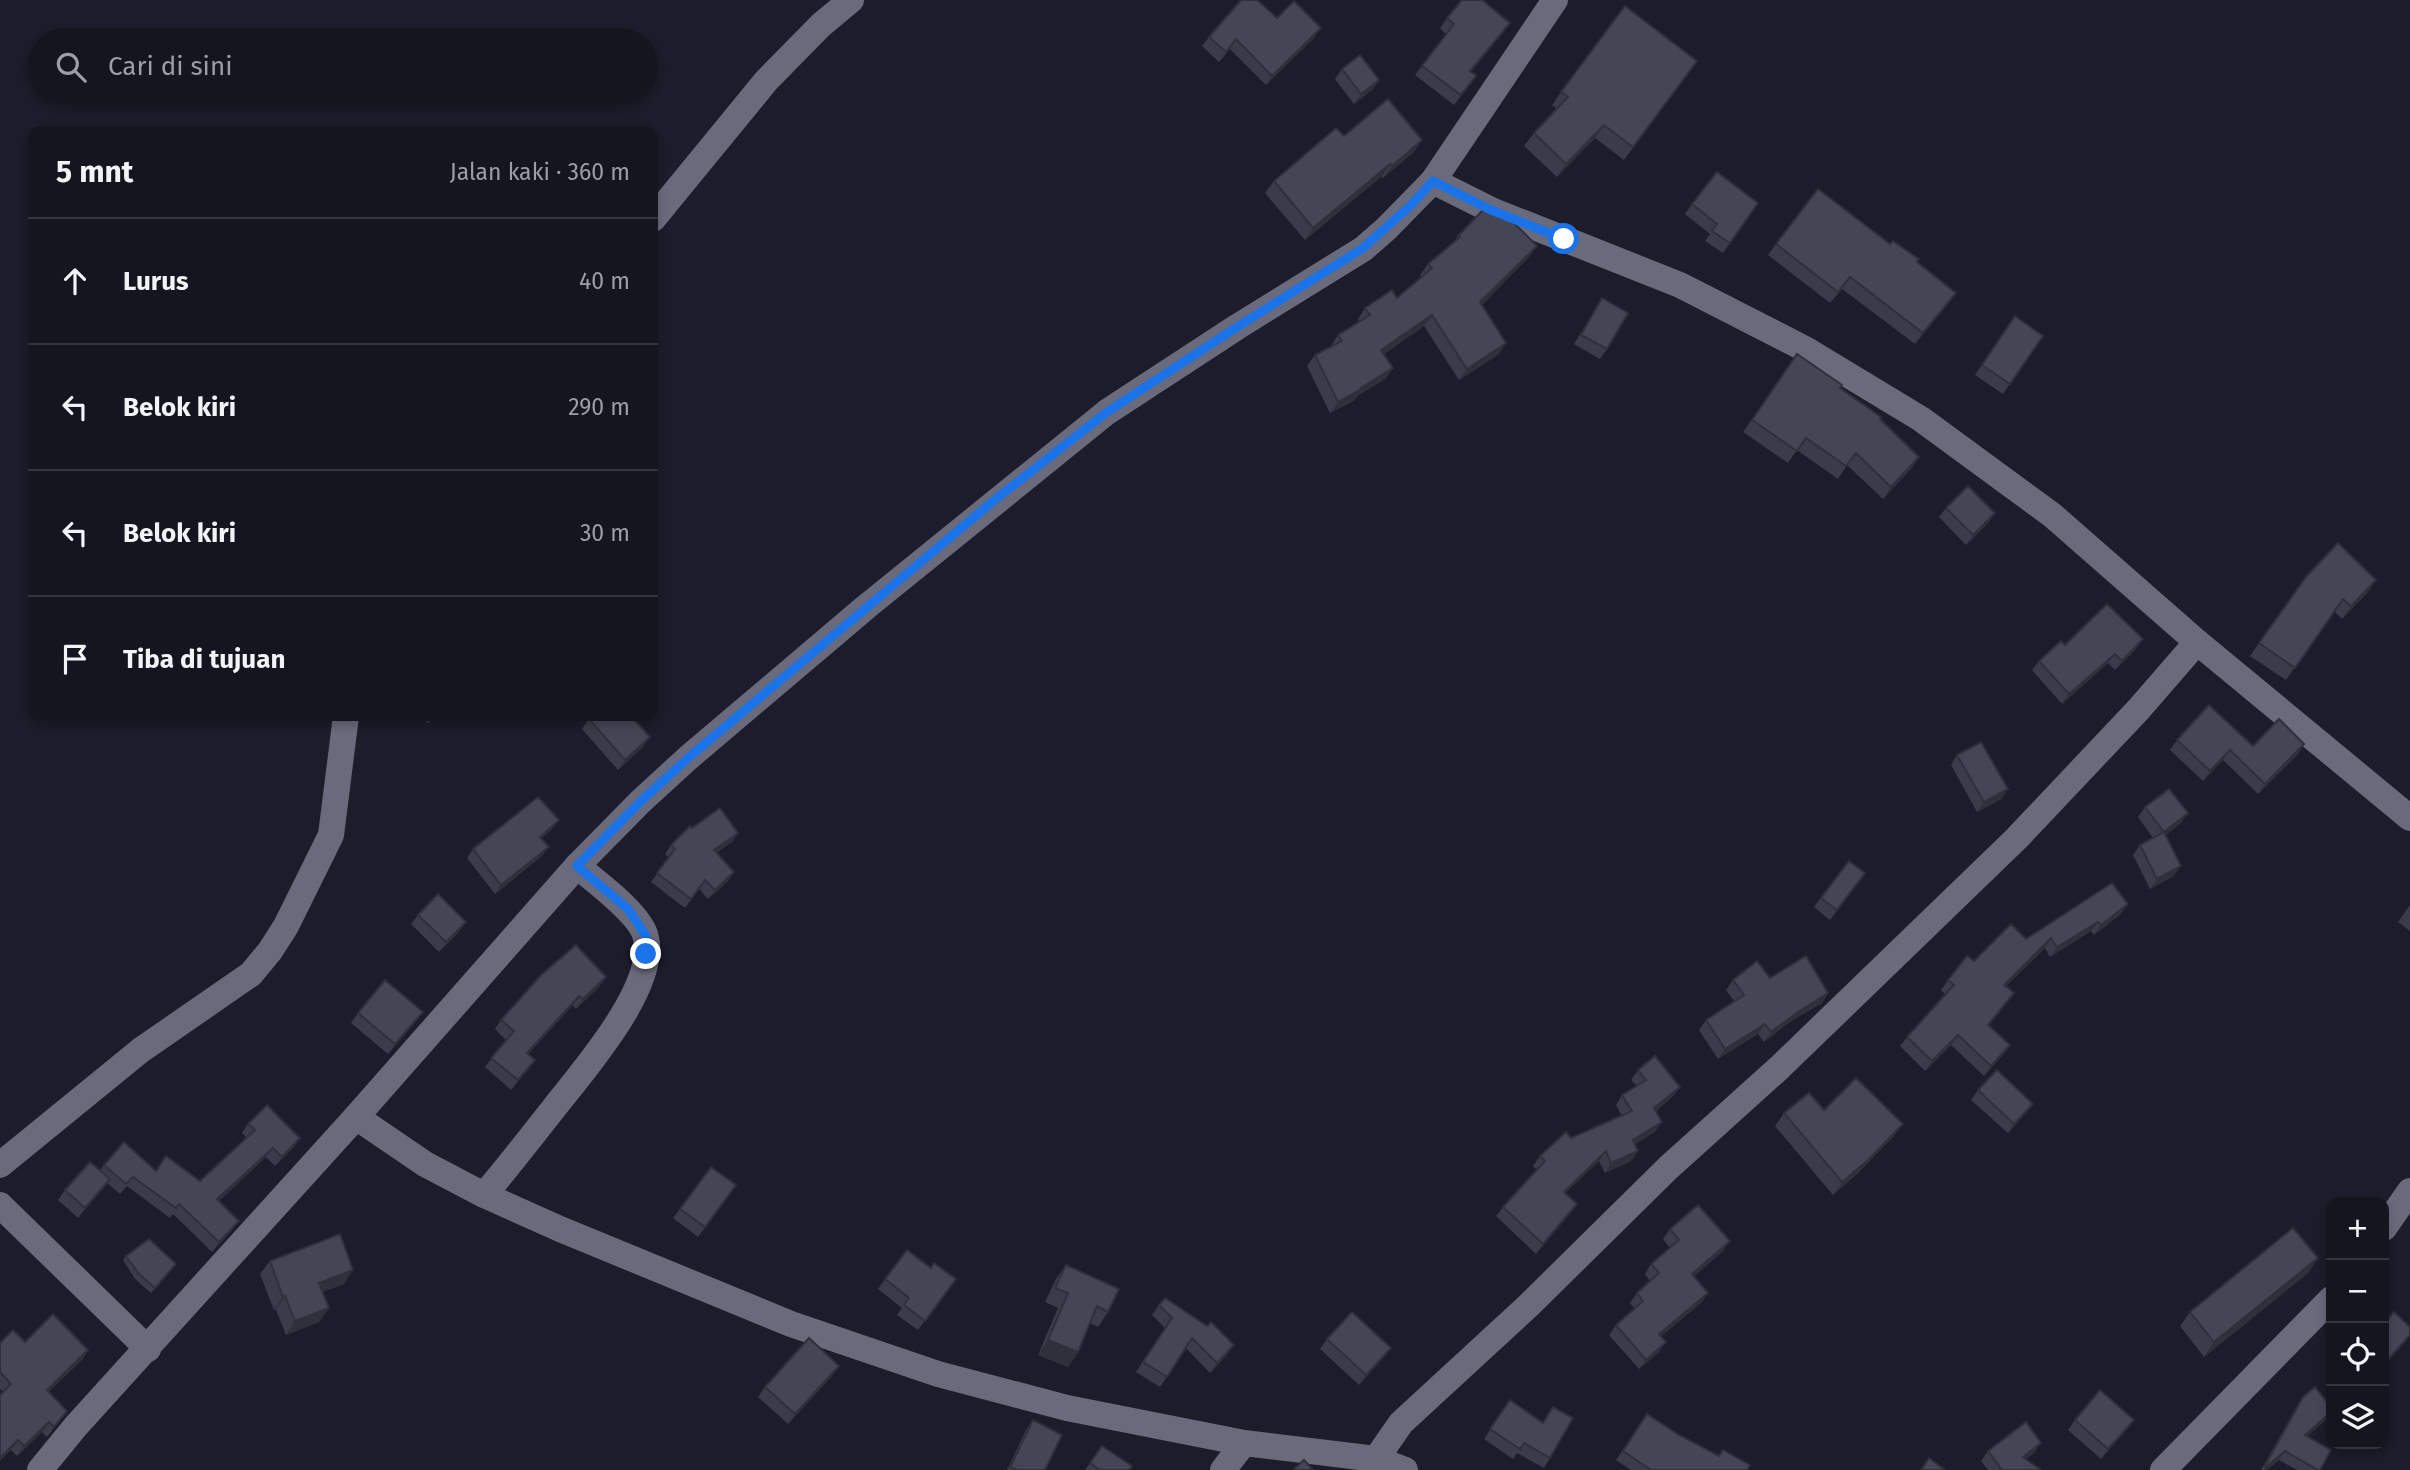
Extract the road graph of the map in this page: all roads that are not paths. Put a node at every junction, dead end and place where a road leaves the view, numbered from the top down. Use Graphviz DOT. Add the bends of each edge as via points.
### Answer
graph roads {
  1 [pos="852,0"];
  2 [pos="1555,0"];
  3 [pos="1433,181"];
  4 [pos="658,213"];
  5 [pos="2197,642"];
  6 [pos="345,721"];
  7 [pos="2410,818"];
  8 [pos="577,866"];
  9 [pos="356,1117"];
  10 [pos="0,1165"];
  11 [pos="2410,1191"];
  12 [pos="484,1195"];
  13 [pos="0,1205"];
  14 [pos="2389,1221"];
  15 [pos="2326,1304"];
  16 [pos="148,1349"];
  17 [pos="1244,1443"];
  18 [pos="1376,1465"];
  19 [pos="40,1470"];
  20 [pos="1223,1470"];
  21 [pos="1405,1470"];
  22 [pos="2163,1470"];
  1 -- 4 [label="street" via="766,81"];
  2 -- 3 [label="street"];
  3 -- 5 [label="street" via="1491,210 1680,285 1807,350 1921,419 2052,515"];
  3 -- 8 [label="street" via="1363,248 1107,412 992,502 688,758"];
  5 -- 7 [label="street"];
  5 -- 18 [label="street" via="2016,839 1401,1423"];
  6 -- 10 [label="street" via="331,835 270,951 251,974 141,1050"];
  8 -- 9 [label="street"];
  8 -- 12 [label="street" via="628,909 646,936 642,976 620,1020 591,1062"];
  9 -- 12 [label="street" via="425,1164"];
  9 -- 16 [label="street"];
  11 -- 14 [label="street"];
  12 -- 17 [label="street" via="791,1324 938,1374 1067,1408"];
  13 -- 16 [label="street"];
  15 -- 22 [label="street"];
  16 -- 19 [label="street"];
  17 -- 18 [label="street"];
  17 -- 20 [label="street"];
  18 -- 21 [label="street"];
}
